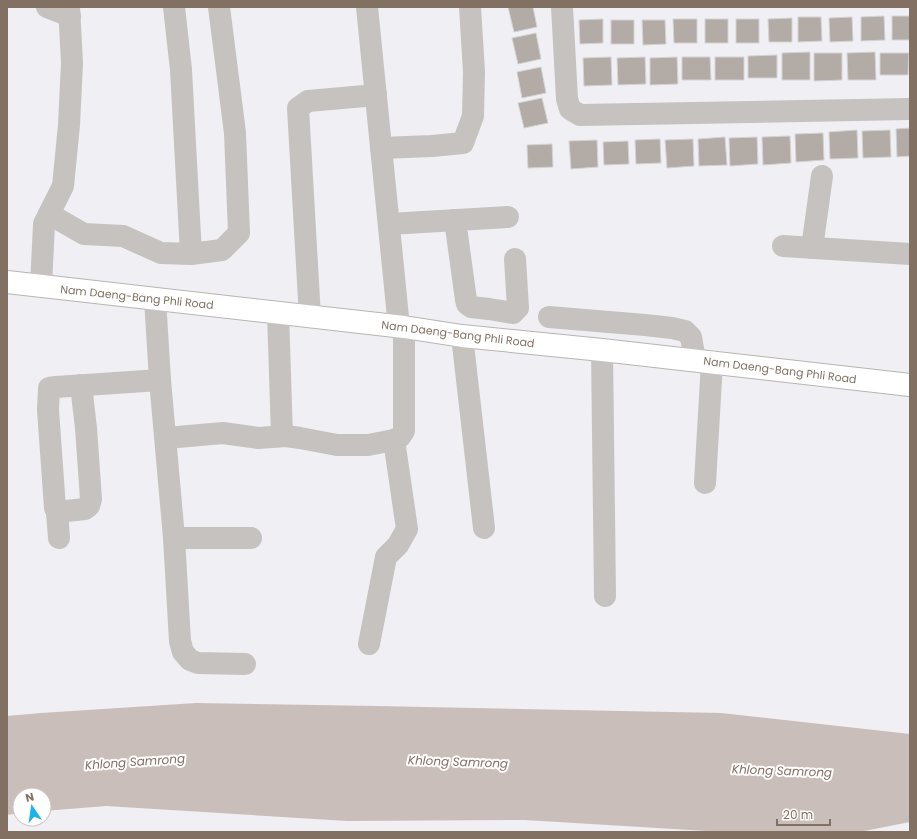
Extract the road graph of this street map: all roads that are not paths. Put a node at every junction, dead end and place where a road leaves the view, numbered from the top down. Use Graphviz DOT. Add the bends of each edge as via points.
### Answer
graph roads {
  1 [pos="47,7"];
  2 [pos="174,7"];
  3 [pos="219,7"];
  4 [pos="367,7"];
  5 [pos="470,7"];
  6 [pos="562,7"];
  7 [pos="69,11"];
  8 [pos="376,95"];
  9 [pos="910,109"];
  10 [pos="381,148"];
  11 [pos="822,176"];
  12 [pos="49,214"];
  13 [pos="508,217"];
  14 [pos="455,220"];
  15 [pos="389,224"];
  16 [pos="783,246"];
  17 [pos="812,248"];
  18 [pos="191,254"];
  19 [pos="910,254"];
  20 [pos="515,259"];
  21 [pos="7,282"];
  22 [pos="41,286"];
  23 [pos="155,299"];
  24 [pos="278,313"];
  25 [pos="310,317"];
  26 [pos="549,317"];
  27 [pos="402,327"];
  28 [pos="462,336"];
  29 [pos="602,350"];
  30 [pos="704,361"];
  31 [pos="160,380"];
  32 [pos="81,385"];
  33 [pos="910,385"];
  34 [pos="282,436"];
  35 [pos="166,438"];
  36 [pos="394,440"];
  37 [pos="705,483"];
  38 [pos="57,512"];
  39 [pos="484,528"];
  40 [pos="59,538"];
  41 [pos="174,538"];
  42 [pos="251,538"];
  43 [pos="605,596"];
  44 [pos="369,644"];
  45 [pos="245,664"];
  1 -- 7 [label="street"];
  2 -- 18 [label="street" via="181,70"];
  3 -- 18 [label="street" via="235,133 239,233 222,250"];
  4 -- 8 [label="street"];
  5 -- 10 [label="street" via="474,72 473,116 463,143"];
  6 -- 9 [label="street" via="567,99 570,109 580,115"];
  7 -- 12 [label="street" via="72,64 63,186"];
  8 -- 10 [label="street"];
  8 -- 25 [label="street" via="308,100 298,108"];
  10 -- 15 [label="street"];
  11 -- 17 [label="street"];
  12 -- 18 [label="street" via="84,234 123,236 161,253"];
  12 -- 22 [label="street" via="44,224"];
  13 -- 14 [label="street"];
  14 -- 15 [label="street"];
  14 -- 20 [label="street" via="466,300 471,307 513,313 518,308"];
  15 -- 27 [label="street"];
  16 -- 17 [label="street"];
  17 -- 19 [label="street"];
  21 -- 22 [label="main road, Nam Daeng-Bang Phli Road"];
  22 -- 23 [label="main road, Nam Daeng-Bang Phli Road"];
  23 -- 24 [label="main road, Nam Daeng-Bang Phli Road"];
  23 -- 31 [label="street"];
  24 -- 25 [label="main road, Nam Daeng-Bang Phli Road"];
  24 -- 34 [label="street"];
  25 -- 27 [label="main road, Nam Daeng-Bang Phli Road"];
  26 -- 30 [label="street" via="686,331"];
  27 -- 28 [label="main road, Nam Daeng-Bang Phli Road"];
  27 -- 36 [label="street" via="404,431"];
  28 -- 29 [label="main road, Nam Daeng-Bang Phli Road"];
  28 -- 39 [label="street"];
  29 -- 30 [label="main road, Nam Daeng-Bang Phli Road"];
  29 -- 43 [label="street"];
  30 -- 33 [label="main road, Nam Daeng-Bang Phli Road"];
  30 -- 37 [label="street"];
  31 -- 32 [label="street"];
  31 -- 35 [label="street"];
  32 -- 38 [label="street" via="91,500 85,509"];
  32 -- 38 [label="street" via="49,388 48,410"];
  34 -- 35 [label="street" via="258,438 223,433"];
  34 -- 36 [label="street" via="337,445 368,445"];
  35 -- 41 [label="street"];
  36 -- 44 [label="street" via="407,529 398,545 386,557"];
  38 -- 40 [label="street"];
  41 -- 42 [label="street"];
  41 -- 45 [label="street" via="182,652 190,660 198,663"];
}
